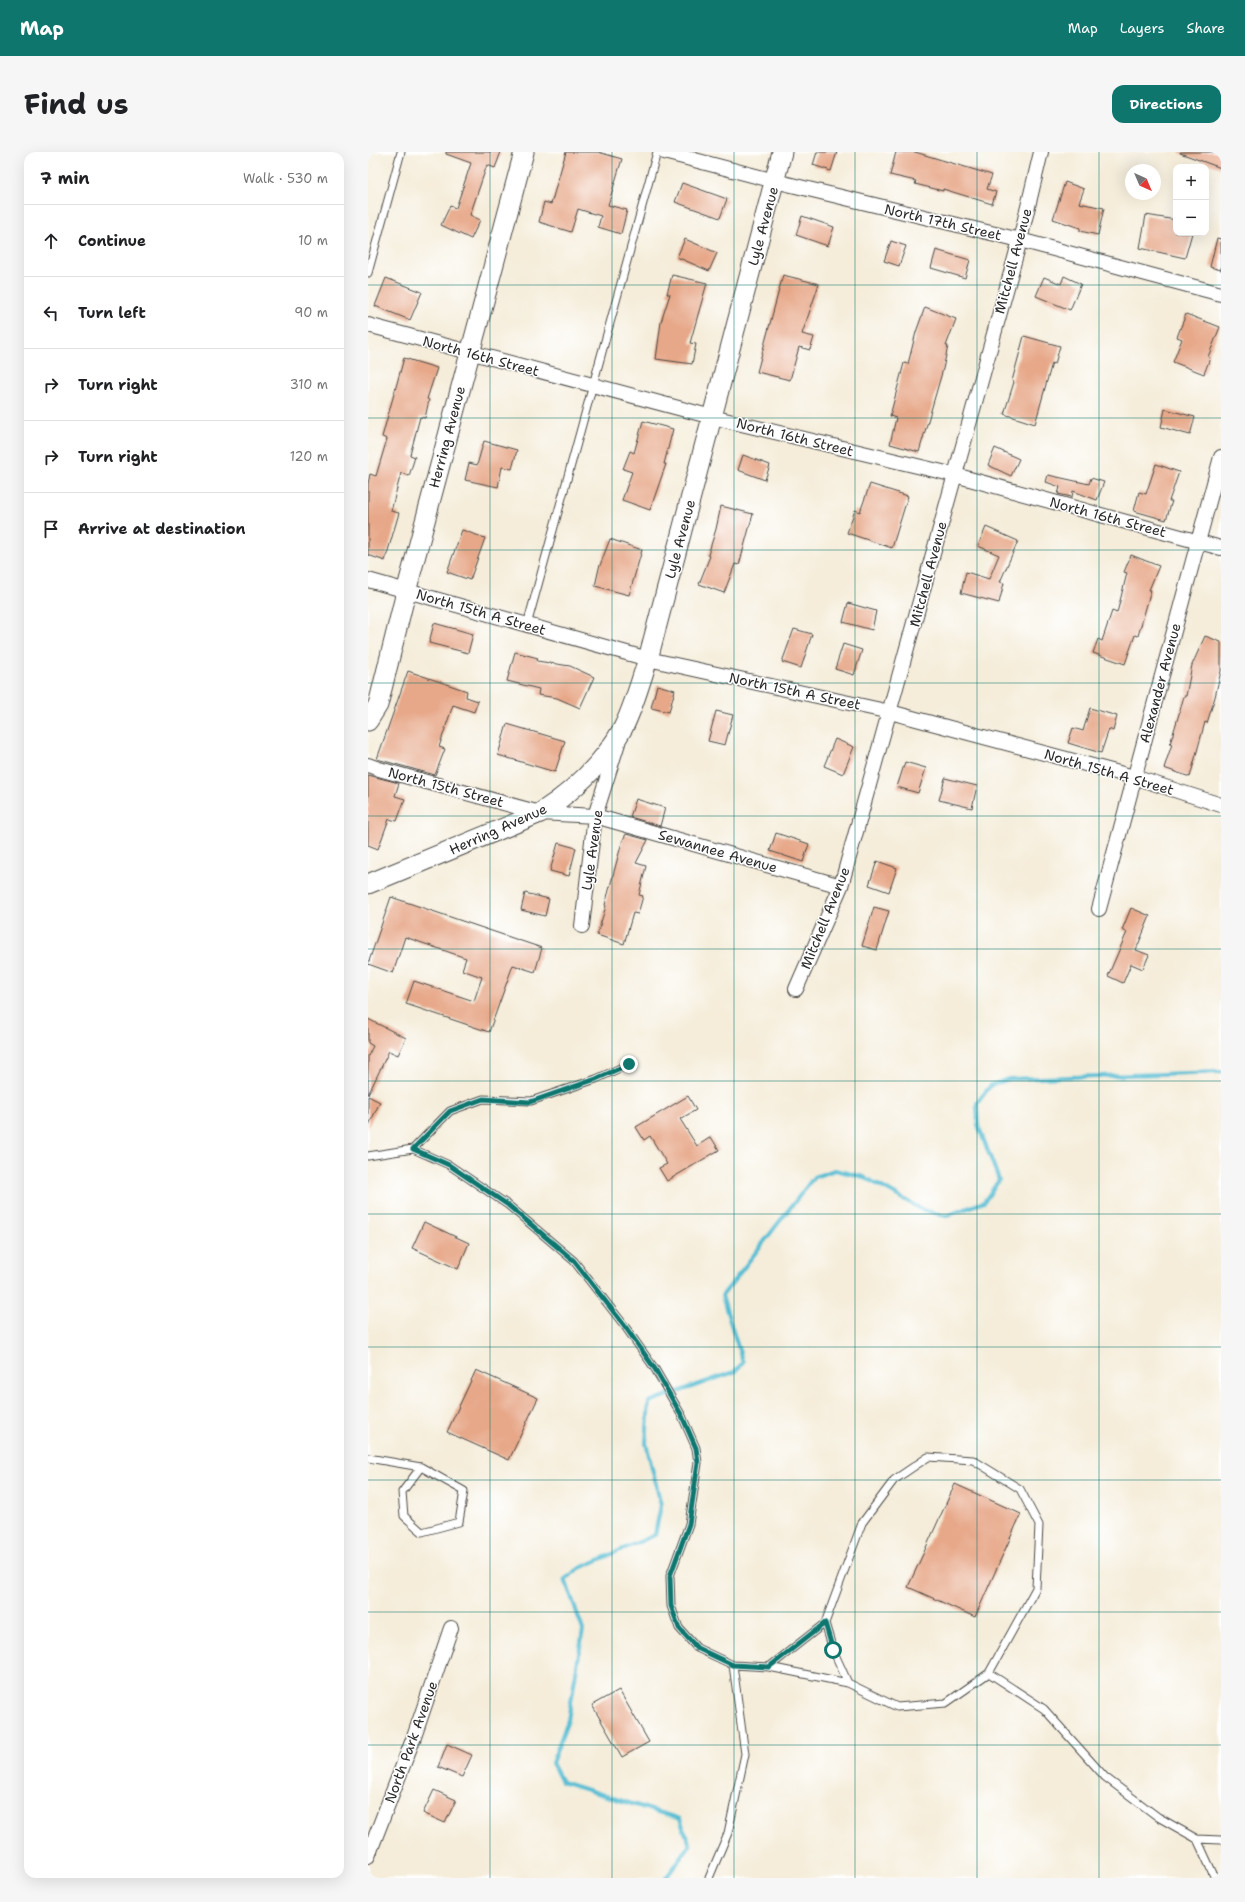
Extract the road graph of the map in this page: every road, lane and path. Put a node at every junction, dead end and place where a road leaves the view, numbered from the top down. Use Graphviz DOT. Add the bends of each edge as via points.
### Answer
graph roads {
  1 [pos="401,152"];
  2 [pos="524,152"];
  3 [pos="657,152"];
  4 [pos="664,152"];
  5 [pos="782,152"];
  6 [pos="1041,152"];
  7 [pos="774,182"];
  8 [pos="1020,240"];
  9 [pos="368,273"];
  10 [pos="1221,294"];
  11 [pos="368,325"];
  12 [pos="470,353"];
  13 [pos="593,386"];
  14 [pos="712,417"];
  15 [pos="1221,457"];
  16 [pos="955,475"];
  17 [pos="1197,542"];
  18 [pos="1221,548"];
  19 [pos="368,580"];
  20 [pos="406,592"];
  21 [pos="526,625"];
  22 [pos="648,659"];
  23 [pos="890,712"];
  24 [pos="368,721"];
  25 [pos="623,728"];
  26 [pos="368,765"];
  27 [pos="1134,777"];
  28 [pos="1221,805"];
  29 [pos="540,813"];
  30 [pos="595,816"];
  31 [pos="368,884"];
  32 [pos="842,886"];
  33 [pos="1099,909"];
  34 [pos="582,926"];
  35 [pos="796,989"];
  36 [pos="629,1064"];
  37 [pos="413,1149"];
  38 [pos="368,1156"];
  39 [pos="368,1458"];
  40 [pos="421,1467"];
  41 [pos="825,1623"];
  42 [pos="451,1628"];
  43 [pos="733,1665"];
  44 [pos="769,1667"];
  45 [pos="989,1673"];
  46 [pos="848,1683"];
  47 [pos="1196,1839"];
  48 [pos="1221,1840"];
  49 [pos="368,1856"];
  50 [pos="709,1878"];
  51 [pos="1215,1878"];
  1 -- 9 [label="lane"];
  2 -- 12 [label="main road, Herring Avenue"];
  3 -- 13 [label="lane"];
  4 -- 7 [label="street, North 17th Street"];
  5 -- 7 [label="main road, Lyle Avenue"];
  6 -- 8 [label="street, Mitchell Avenue"];
  7 -- 8 [label="street, North 17th Street"];
  7 -- 14 [label="main road, Lyle Avenue"];
  8 -- 10 [label="street, North 17th Street"];
  8 -- 16 [label="street, Mitchell Avenue"];
  11 -- 12 [label="street, North 16th Street"];
  12 -- 13 [label="street, North 16th Street"];
  12 -- 20 [label="main road, Herring Avenue"];
  13 -- 14 [label="street, North 16th Street"];
  13 -- 21 [label="lane"];
  14 -- 16 [label="street, North 16th Street"];
  14 -- 22 [label="main road, Lyle Avenue"];
  15 -- 17 [label="street, Alexander Avenue"];
  16 -- 17 [label="street, North 16th Street"];
  16 -- 23 [label="street, Mitchell Avenue"];
  17 -- 18 [label="street, North 16th Street"];
  17 -- 27 [label="street, Alexander Avenue"];
  19 -- 20 [label="street, North 15th A Street"];
  20 -- 21 [label="street, North 15th A Street"];
  20 -- 24 [label="main road, Herring Avenue" via="378,705"];
  21 -- 22 [label="street, North 15th A Street"];
  22 -- 23 [label="street, North 15th A Street"];
  22 -- 25 [label="main road, Lyle Avenue"];
  23 -- 27 [label="street, North 15th A Street"];
  23 -- 32 [label="street, Mitchell Avenue"];
  25 -- 29 [label="main road, Herring Avenue" via="584,779 564,797"];
  25 -- 30 [label="street, Lyle Avenue"];
  26 -- 29 [label="street, North 15th Street"];
  27 -- 28 [label="street, North 15th A Street"];
  27 -- 33 [label="street, Alexander Avenue"];
  29 -- 30 [label="street, North 15th Street"];
  29 -- 31 [label="main road, Herring Avenue"];
  30 -- 32 [label="street, Sewannee Avenue"];
  30 -- 34 [label="street, Lyle Avenue"];
  32 -- 35 [label="street, Mitchell Avenue"];
  36 -- 37 [label="lane" via="596,1079 530,1102 483,1099 450,1111"];
  37 -- 38 [label="lane"];
  37 -- 43 [label="lane" via="449,1165 508,1205 574,1261 655,1369 682,1416 696,1448 698,1463 689,1524 670,1576 671,1606 679,1628 697,1648"];
  39 -- 40 [label="lane"];
  40 -- 40 [label="lane" via="464,1491 459,1522 422,1532 404,1516 402,1492"];
  41 -- 44 [label="lane"];
  41 -- 45 [label="lane" via="862,1523 894,1480 928,1457 973,1460 1020,1489 1039,1525 1036,1588"];
  41 -- 46 [label="lane" via="833,1650"];
  42 -- 49 [label="street, North Park Avenue" via="414,1737"];
  43 -- 44 [label="lane"];
  43 -- 50 [label="lane" via="745,1754 728,1833"];
  44 -- 46 [label="lane"];
  45 -- 46 [label="lane" via="946,1704 897,1707"];
  45 -- 47 [label="lane" via="1044,1709 1105,1777 1158,1817"];
  47 -- 48 [label="lane"];
  47 -- 51 [label="lane"];
}
